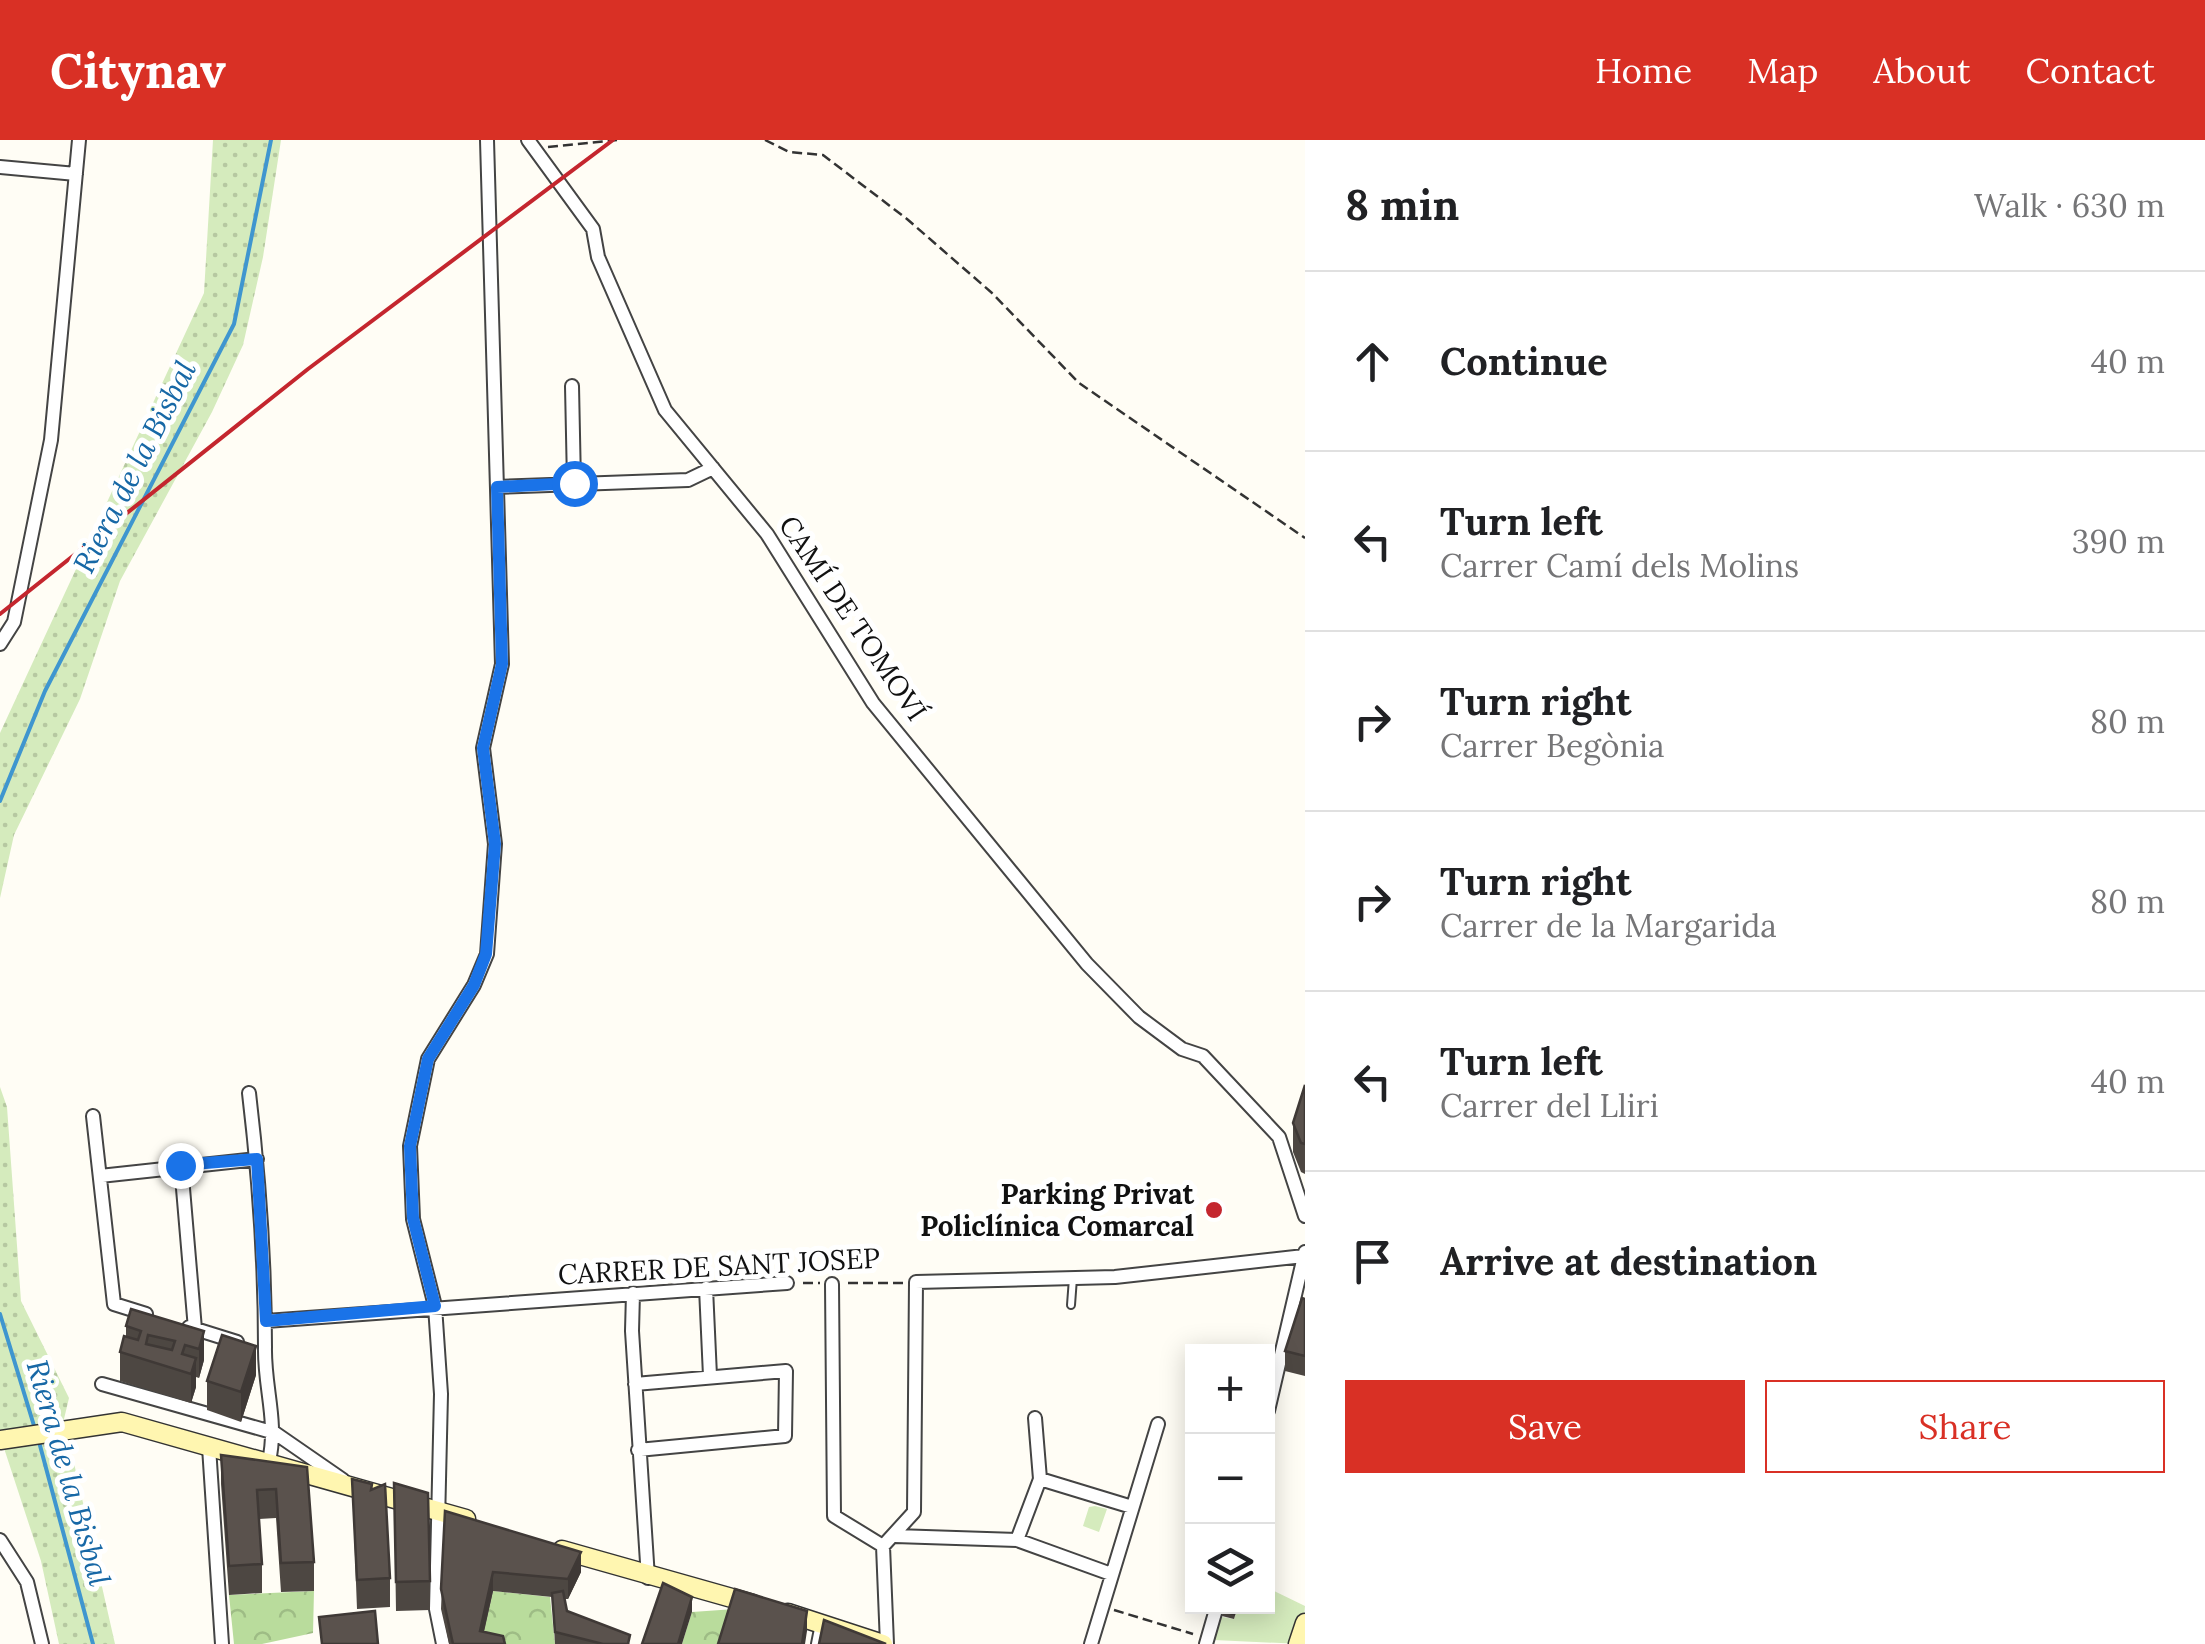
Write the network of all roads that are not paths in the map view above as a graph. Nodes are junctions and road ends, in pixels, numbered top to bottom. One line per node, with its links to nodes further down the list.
1 (79, 140): 5 (street)
2 (487, 140): 9 (street)
3 (532, 144): 7 (street, CAMÍ DE TOMOVÍ)
4 (0, 167): 5 (street)
5 (76, 174): 10 (street)
6 (572, 386): 8 (street)
7 (713, 468): 8 (street); 16 (street, CAMÍ DE TOMOVÍ)
8 (574, 483): 9 (street)
9 (497, 487): 24 (street)
10 (0, 644)
11 (248, 1093): 13 (street)
12 (93, 1116): 15 (street)
13 (257, 1159): 14 (street); 26 (street)
14 (180, 1165): 15 (street); 28 (street)
15 (100, 1176): 25 (street)
16 (1305, 1216)
17 (1304, 1254): 18 (street, CARRER DE SANT JOSEP); 31 (street)
18 (1073, 1277): 23 (lane); 46 (street, CARRER DE SANT JOSEP)
19 (787, 1283): 21 (street, CARRER DE SANT JOSEP)
20 (832, 1284): 50 (street)
21 (706, 1288): 22 (street, CARRER DE SANT JOSEP); 30 (street)
22 (634, 1292): 24 (street, CARRER DE SANT JOSEP); 33 (street)
23 (1070, 1304)
24 (435, 1306): 26 (street, CARRER DE SANT JOSEP); 44 (street)
25 (162, 1318)
26 (266, 1321): 29 (street)
27 (178, 1324): 28 (street)
28 (195, 1328): 29 (street)
29 (264, 1350): 36 (street)
30 (710, 1376): 33 (street); 39 (street)
31 (1275, 1380)
32 (102, 1384): 36 (street)
33 (635, 1384): 39 (street)
34 (1035, 1418): 41 (street)
35 (1158, 1424): 43 (street)
36 (275, 1433): 40 (street); 42 (street)
37 (4, 1439): 38 (street)
38 (209, 1447): 40 (street); 58 (street)
39 (638, 1450): 52 (street)
40 (268, 1461): 42 (street)
41 (1040, 1479): 43 (street); 48 (street)
42 (349, 1484): 44 (street)
43 (1132, 1507): 51 (street)
44 (436, 1510): 45 (street); 59 (street)
45 (489, 1527)
46 (895, 1536): 48 (street); 50 (street)
47 (0, 1540): 57 (street)
48 (1017, 1540): 51 (street)
49 (542, 1544): 52 (street)
50 (883, 1546): 61 (street)
51 (1111, 1574): 62 (street)
52 (648, 1578): 55 (street)
53 (1215, 1614): 56 (street)
54 (1305, 1623): 63 (street)
55 (822, 1624): 60 (street); 61 (street)
56 (1207, 1641)
57 (42, 1644)
58 (222, 1644)
59 (443, 1644)
60 (818, 1644)
61 (885, 1644)
62 (1091, 1644)
63 (1298, 1644)

